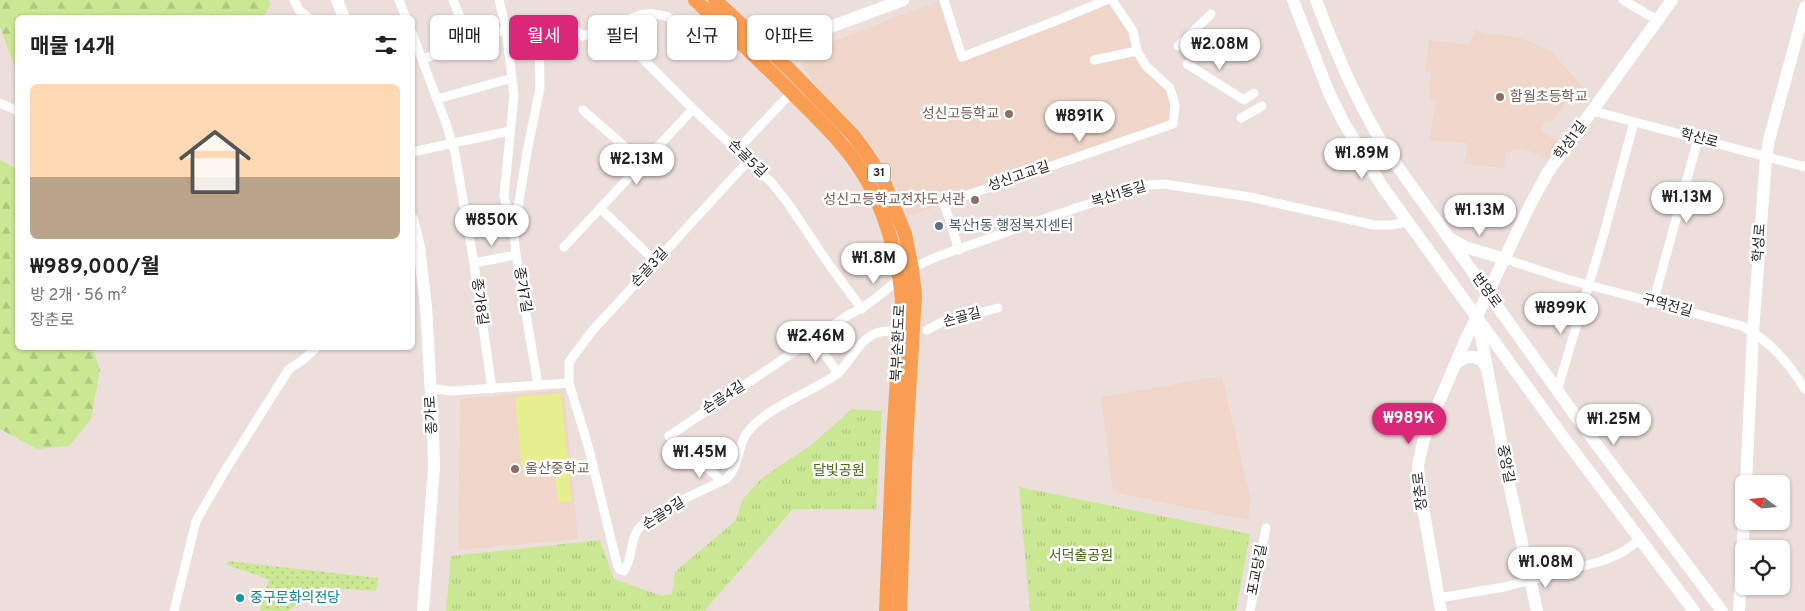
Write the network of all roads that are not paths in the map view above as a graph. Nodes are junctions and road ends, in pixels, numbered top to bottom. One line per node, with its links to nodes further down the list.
1 (294, 0): 18 (street)
2 (337, 0): 19 (main road)
3 (399, 0): 20 (street)
4 (453, 0): 21 (street)
5 (499, 0): 25 (street, 종가7길)
6 (695, 0): 35 (main road, 북부순환도로 / 31)
7 (715, 0): 35 (main road, 북부순환도로 / 31)
8 (903, 0): 35 (main road)
9 (944, 0): 10 (street)
10 (1106, 0)
11 (1112, 0): 30 (street, 성신고교길)
12 (1292, 0): 59 (main road, 번영로)
13 (1623, 0): 24 (street)
14 (1672, 0): 24 (main road, 학성1길)
15 (1318, 4): 61 (main road, 번영로)
16 (1805, 7): 54 (main road, 학성로)
17 (1211, 14): 29 (street)
18 (305, 15)
19 (341, 15)
20 (405, 15)
21 (459, 15)
22 (640, 15): 23 (street)
23 (667, 17)
24 (1657, 20): 46 (main road, 학성1길)
25 (506, 29): 26 (street); 37 (street, 종가7길)
26 (499, 31)
27 (588, 34): 62 (street)
28 (415, 40): 32 (street, 종가8길)
29 (1178, 46)
30 (1137, 51): 34 (street); 65 (street, 성신고교길)
31 (430, 56): 32 (street)
32 (423, 59): 40 (street, 종가8길)
33 (644, 60): 43 (street, 손골5길)
34 (1094, 60)
35 (770, 61): 38 (main road, 북부순환도로 / 31); 71 (main road, 북부순환도로 / 31)
36 (1187, 64): 39 (street)
37 (512, 78): 40 (street); 49 (street, 종가7길)
38 (792, 92): 52 (street); 72 (main road, 북부순환도로 / 31)
39 (1254, 93)
40 (437, 98): 51 (street, 종가8길)
41 (0, 103): 44 (street)
42 (1262, 106): 47 (street)
43 (692, 109): 52 (street, 손골5길); 56 (street)
44 (15, 110)
45 (583, 110): 56 (street)
46 (1593, 111): 48 (street, 학산로); 67 (main road, 학성1길)
47 (1241, 118)
48 (1634, 122): 50 (street, 학산로); 73 (street)
49 (510, 132): 51 (street); 62 (street, 종가7길)
50 (1698, 139): 54 (street, 학산로); 75 (street)
51 (452, 142): 53 (street); 70 (street, 종가8길)
52 (738, 150): 55 (street, 손골5길)
53 (415, 151)
54 (1766, 158): 57 (street, 학산로); 82 (main road, 학성로)
55 (749, 160): 69 (street, 손골3길); 77 (street, 손골5길)
56 (642, 162): 58 (street)
57 (1805, 167)
58 (600, 208): 64 (street); 69 (street)
59 (1408, 222): 65 (street, 복산1동길); 68 (main road, 번영로)
60 (415, 231): 91 (main road, 종가로)
61 (1445, 234): 63 (main road, 번영로); 67 (main road)
62 (514, 235): 66 (street, 종가7길)
63 (1454, 246): 68 (main road); 74 (main road, 번영로)
64 (564, 247)
65 (959, 250): 71 (street, 복산1동길)
66 (516, 255): 70 (street); 90 (street, 종가7길)
67 (1505, 259): 73 (street, 구역전길); 74 (main road, 학성1길)
68 (1436, 260): 78 (main road, 번영로)
69 (656, 262): 89 (street, 손골3길)
70 (474, 263): 92 (street, 종가8길)
71 (912, 269): 72 (street, 복산1동길); 79 (main road, 북부순환도로 / 31)
72 (900, 277): 77 (street, 손골4길); 79 (main road, 북부순환도로 / 31)
73 (1588, 285): 75 (street, 구역전길); 94 (street)
74 (1488, 294): 78 (main road, 장춘로); 94 (main road, 번영로)
75 (1654, 303): 82 (street, 구역전길)
76 (998, 308): 80 (street, 손골길)
77 (862, 309): 83 (street, 손골4길)
78 (1477, 316): 86 (main road, 장춘로); 87 (main road, 중앙길); 99 (main road, 번영로)
79 (907, 322): 84 (main road, 북부순환도로)
80 (927, 330)
81 (889, 331): 88 (street, 손골9길)
82 (1753, 332): 93 (street, 구역전길); 95 (main road, 학성로)
83 (813, 338): 88 (street); 96 (street, 손골4길)
84 (906, 343): 104 (main road, 북부순환도로); 105 (main road, 북부순환도로)
85 (314, 350): 102 (street)
86 (1454, 366): 87 (main road); 101 (main road, 장춘로)
87 (1486, 367): 100 (main road, 중앙길)
88 (838, 374): 96 (street, 손골9길)
89 (569, 383): 90 (street); 96 (street, 손골9길)
90 (538, 385): 92 (street)
91 (430, 388): 92 (street); 103 (main road, 종가로)
92 (492, 389)
93 (1805, 389)
94 (1557, 391): 110 (main road, 번영로)
95 (1746, 475)
96 (721, 481)
97 (1266, 528): 106 (street, 포교당길)
98 (1744, 530): 111 (main road)
99 (1640, 540): 100 (street); 109 (main road, 번영로)
100 (1530, 581): 101 (street); 108 (main road, 중앙길)
101 (1439, 598): 107 (main road, 장춘로)
102 (174, 611)
103 (423, 611)
104 (886, 611)
105 (900, 611)
106 (1250, 611)
107 (1441, 611)
108 (1537, 611)
109 (1694, 611)
110 (1722, 611)
111 (1739, 611)

